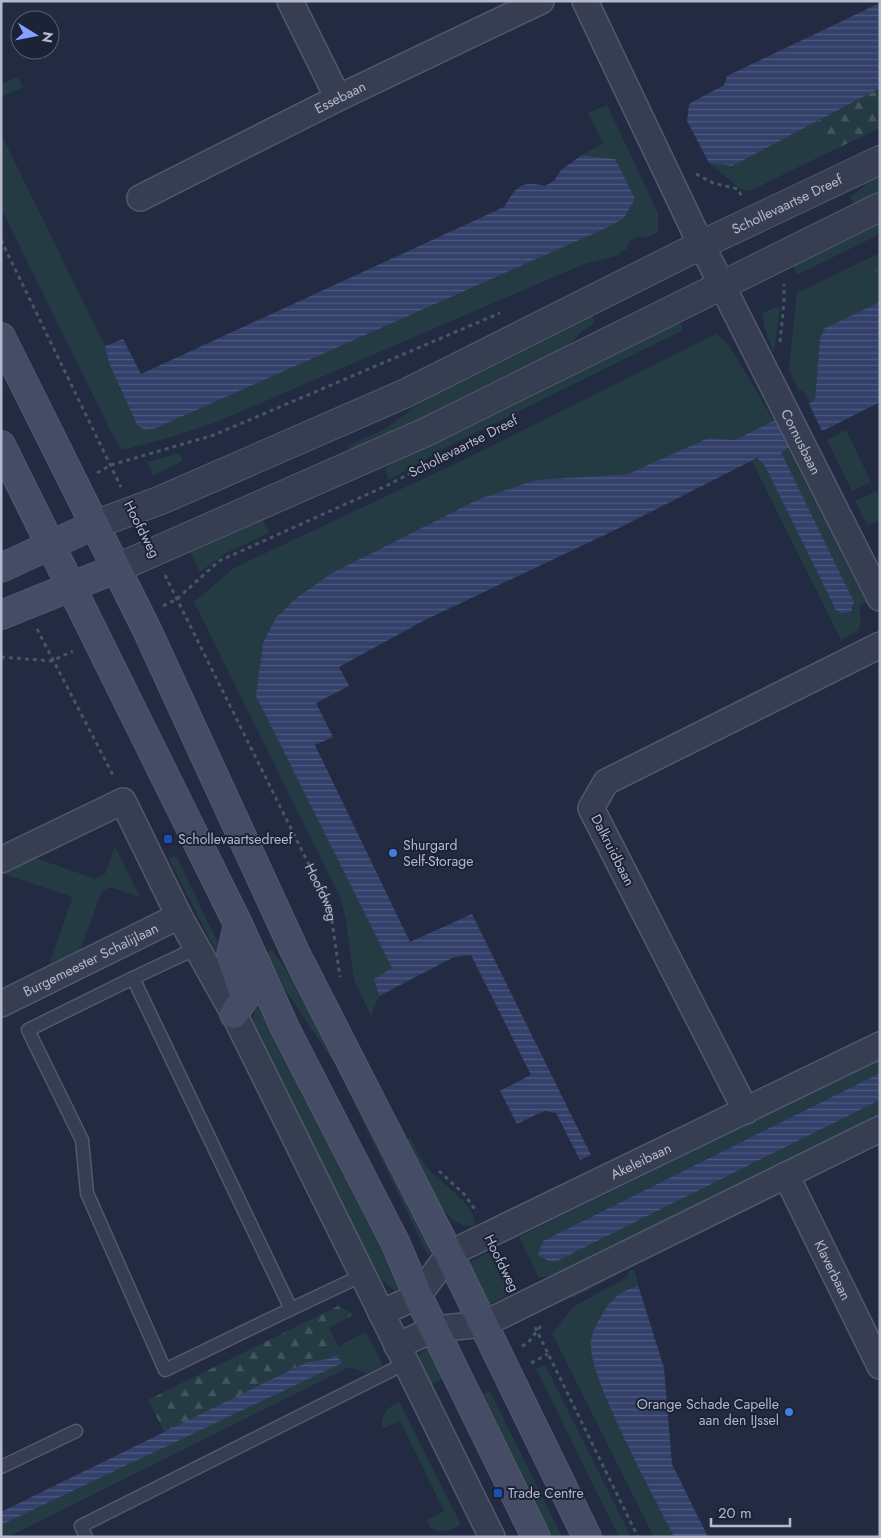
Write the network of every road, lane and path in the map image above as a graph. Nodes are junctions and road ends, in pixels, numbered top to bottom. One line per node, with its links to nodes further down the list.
1 (290, 1): 4 (street)
2 (541, 1): 4 (street, Essebaan)
3 (585, 1): 9 (street)
4 (338, 98): 6 (street, Essebaan)
5 (880, 160): 9 (street, Schollevaartse Dreef)
6 (140, 198)
7 (880, 207): 11 (street, Schollevaartse Dreef)
8 (1, 240): 17 (path, Hoofdweg)
9 (703, 244): 11 (street, Cornusbaan); 18 (street, Schollevaartse Dreef)
10 (794, 282): 12 (path)
11 (724, 285): 21 (street, Schollevaartse Dreef); 25 (street, Cornusbaan)
12 (777, 290)
13 (502, 312): 17 (path)
14 (1, 337): 19 (main road)
15 (1, 445): 20 (main road)
16 (439, 457): 26 (path, Schollevaartse Dreef)
17 (112, 466): 18 (path, Hoofdweg)
18 (132, 510): 19 (street, Schollevaartse Dreef)
19 (94, 525): 20 (main road); 23 (main road)
20 (50, 545): 22 (main road); 24 (main road)
21 (154, 553): 23 (street, Schollevaartse Dreef); 26 (path, Hoofdweg)
22 (1, 568)
23 (115, 568): 24 (main road); 28 (main road)
24 (71, 588): 27 (main road); 29 (main road)
25 (880, 598)
26 (177, 599): 28 (path, Schollevaartse Dreef); 39 (path, Hoofdweg)
27 (14, 611): 32 (path)
28 (140, 618): 48 (main road)
29 (98, 639): 32 (path); 36 (main road)
30 (880, 646): 43 (street, Dalkruidbaan)
31 (1, 657): 32 (path)
32 (52, 661): 33 (path)
33 (123, 801): 34 (street); 35 (street)
34 (1, 860)
35 (179, 916): 37 (street); 40 (street, Burgemeester Schalijlaan)
36 (238, 924): 41 (main road); 50 (main road)
37 (198, 947): 38 (lane); 41 (street)
38 (133, 978): 52 (lane); 52 (lane)
39 (341, 984)
40 (1, 1004)
41 (234, 1014): 49 (street)
42 (880, 1046): 43 (street, Akeleibaan)
43 (746, 1112): 47 (street, Akeleibaan)
44 (880, 1129): 46 (street)
45 (437, 1169): 47 (path, Hoofdweg)
46 (786, 1175): 51 (street); 57 (street, Klaverbaan)
47 (489, 1237): 48 (street, Akeleibaan); 51 (path, Hoofdweg)
48 (449, 1254): 50 (street); 54 (main road)
49 (363, 1275): 52 (lane); 53 (street)
50 (418, 1296): 53 (street); 55 (main road)
51 (523, 1305): 54 (street); 64 (path, Hoofdweg)
52 (291, 1308)
53 (381, 1313): 56 (street)
54 (484, 1324): 55 (street); 63 (main road)
55 (434, 1328): 56 (street); 62 (main road)
56 (402, 1354): 60 (lane); 61 (street)
57 (880, 1366)
58 (76, 1432): 59 (lane)
59 (1, 1467)
60 (86, 1537)
61 (492, 1537)
62 (536, 1537)
63 (587, 1537)
64 (638, 1537)

